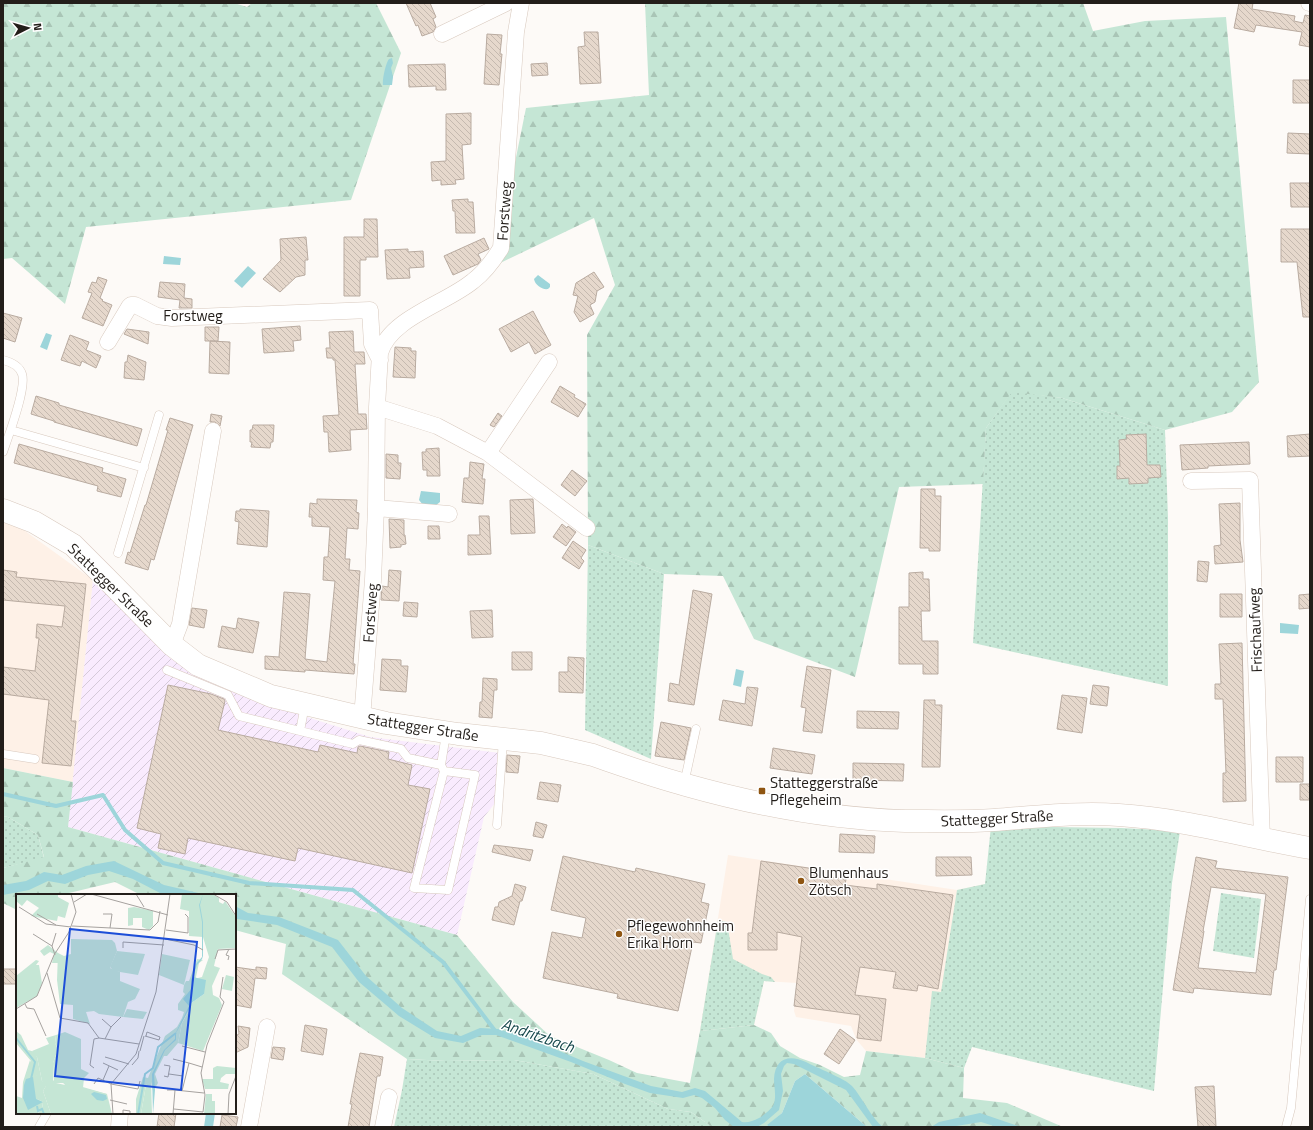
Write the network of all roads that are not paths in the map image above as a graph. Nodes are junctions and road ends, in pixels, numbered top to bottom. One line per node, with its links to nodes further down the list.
1 (506, 3): 3 (street)
2 (521, 3): 6 (street, Forstweg)
3 (442, 34)
4 (108, 342): 6 (street, Forstweg)
5 (3, 360): 10 (lane)
6 (380, 360): 8 (street, Forstweg)
7 (549, 362): 13 (street)
8 (377, 407): 13 (street); 16 (street, Forstweg)
9 (159, 415): 14 (lane, Stattegger Straße)
10 (11, 430): 12 (lane); 14 (lane)
11 (214, 431): 21 (street)
12 (3, 452)
13 (488, 453): 19 (street)
14 (144, 468): 20 (lane, Stattegger Straße)
15 (1192, 482): 34 (street, Frischaufweg)
16 (376, 508): 18 (street); 24 (street, Forstweg)
17 (3, 510): 21 (main road, Stattegger Straße)
18 (449, 514)
19 (587, 528)
20 (118, 553)
21 (172, 645): 23 (main road, Stattegger Straße)
22 (167, 670): 26 (lane)
23 (306, 704): 24 (main road, Stattegger Straße); 26 (lane)
24 (362, 718): 27 (main road, Stattegger Straße)
25 (696, 729): 32 (lane)
26 (300, 731): 31 (lane)
27 (446, 732): 28 (main road, Stattegger Straße); 31 (lane)
28 (503, 739): 32 (main road, Stattegger Straße); 33 (lane)
29 (3, 754): 30 (lane)
30 (35, 759)
31 (443, 768): 31 (lane)
32 (684, 785): 34 (main road, Stattegger Straße)
33 (497, 825)
34 (1262, 840): 35 (main road, Stattegger Straße)
35 (1310, 848)
36 (1310, 899): 45 (lane)
37 (267, 1027): 43 (street)
38 (389, 1097): 44 (street)
39 (46, 1114): 41 (lane)
40 (120, 1114): 42 (street)
41 (39, 1127)
42 (119, 1127)
43 (249, 1127)
44 (383, 1127)
45 (1286, 1127)

